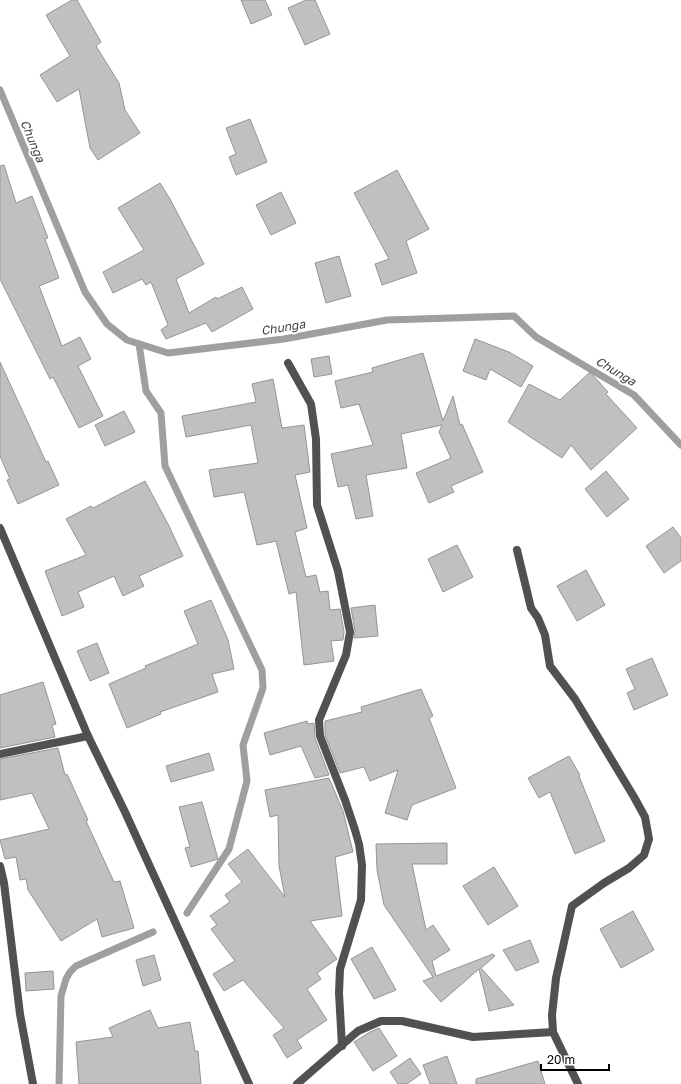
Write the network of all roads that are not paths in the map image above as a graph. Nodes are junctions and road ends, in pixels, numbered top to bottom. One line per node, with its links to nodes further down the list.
1 (288, 363): 9 (street)
2 (0, 528): 3 (street)
3 (2, 538): 5 (street)
4 (517, 550): 8 (street)
5 (88, 736): 6 (street); 11 (street)
6 (0, 754)
7 (0, 866): 10 (street)
8 (553, 1032): 9 (street); 13 (street)
9 (342, 1046): 12 (street)
10 (33, 1084)
11 (249, 1084)
12 (297, 1084)
13 (578, 1084)

